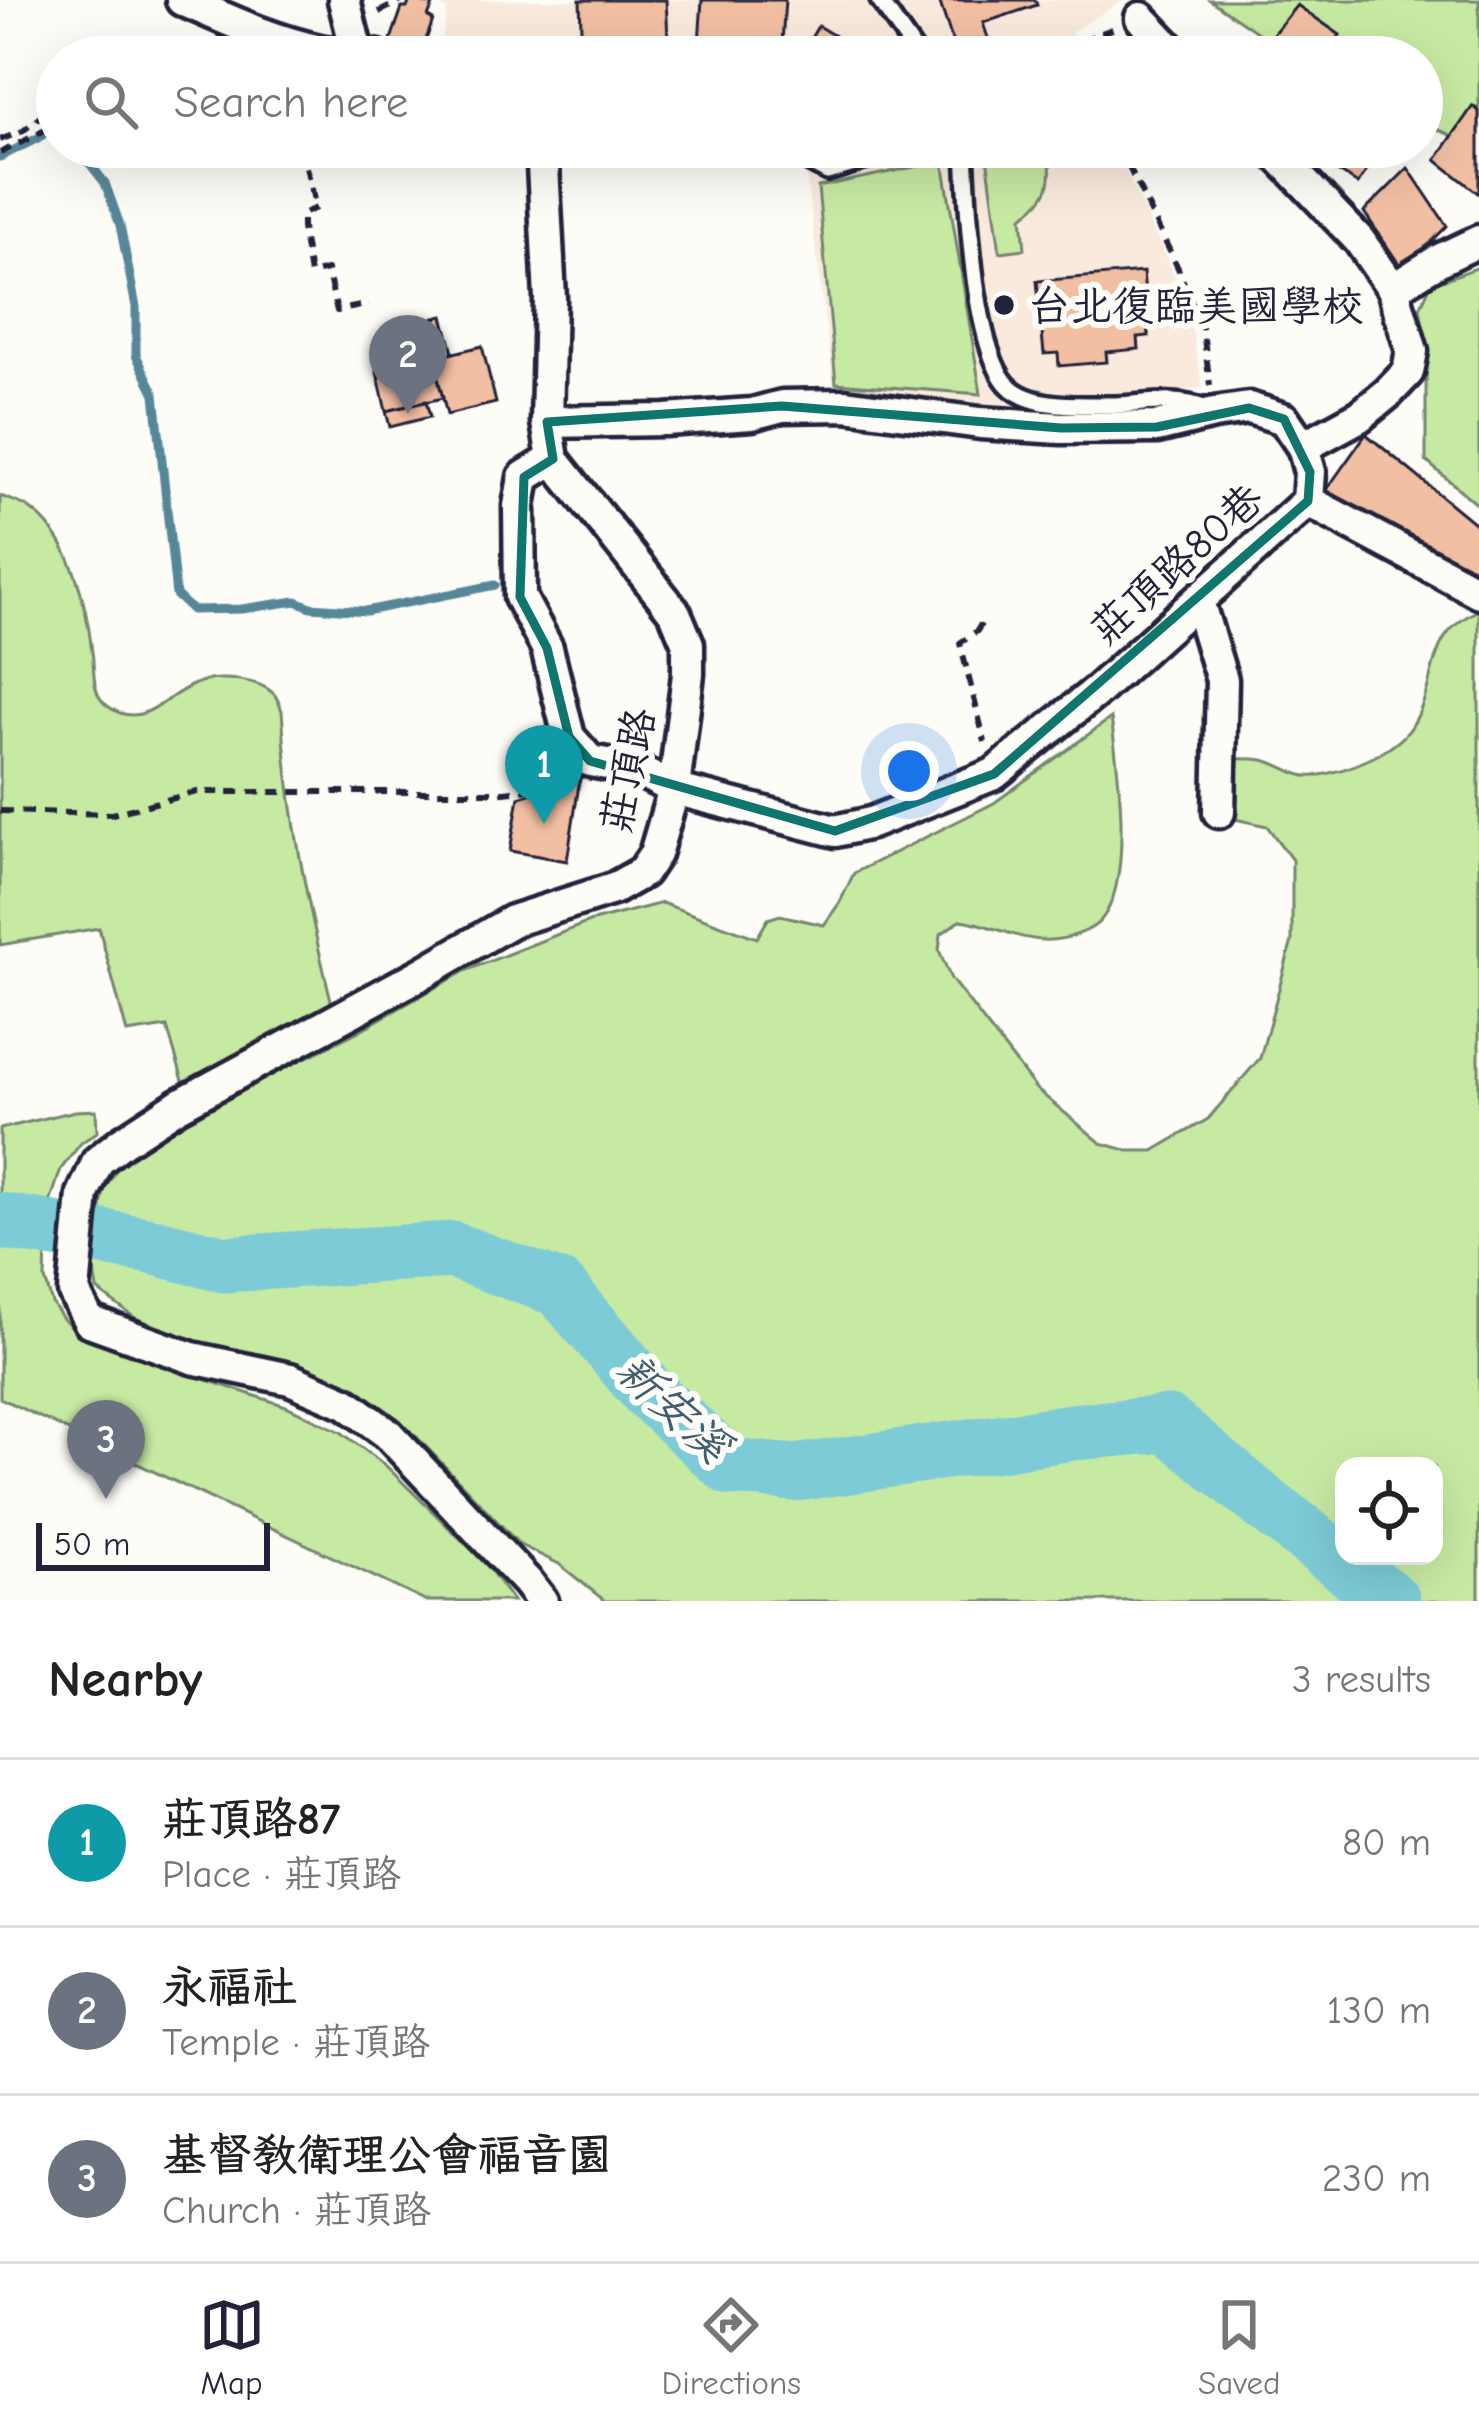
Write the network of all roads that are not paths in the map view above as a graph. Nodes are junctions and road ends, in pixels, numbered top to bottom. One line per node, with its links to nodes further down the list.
1 (182, 0): 5 (street)
2 (344, 0): 6 (street)
3 (879, 0): 7 (lane)
4 (1141, 18): 8 (street)
5 (265, 36)
6 (359, 36)
7 (904, 36)
8 (1158, 36)
9 (543, 168): 15 (street, 莊頂路)
10 (966, 168): 14 (lane)
11 (1290, 168): 13 (street)
12 (1475, 249): 13 (street)
13 (1393, 290): 16 (street)
14 (1214, 413): 15 (street, 莊頂路80巷); 16 (street, 莊頂路80巷)
15 (547, 422): 17 (street, 莊頂路)
16 (1303, 447): 18 (street, 莊頂路80巷)
17 (553, 459): 21 (street, 莊頂路); 21 (street, 莊頂路80巷)
18 (1308, 501): 19 (street); 20 (street, 莊頂路80巷)
19 (1479, 592)
20 (1198, 601): 21 (street, 莊頂路80巷); 22 (street)
21 (674, 789): 23 (street, 莊頂路)
22 (1220, 812)
23 (542, 1601)

